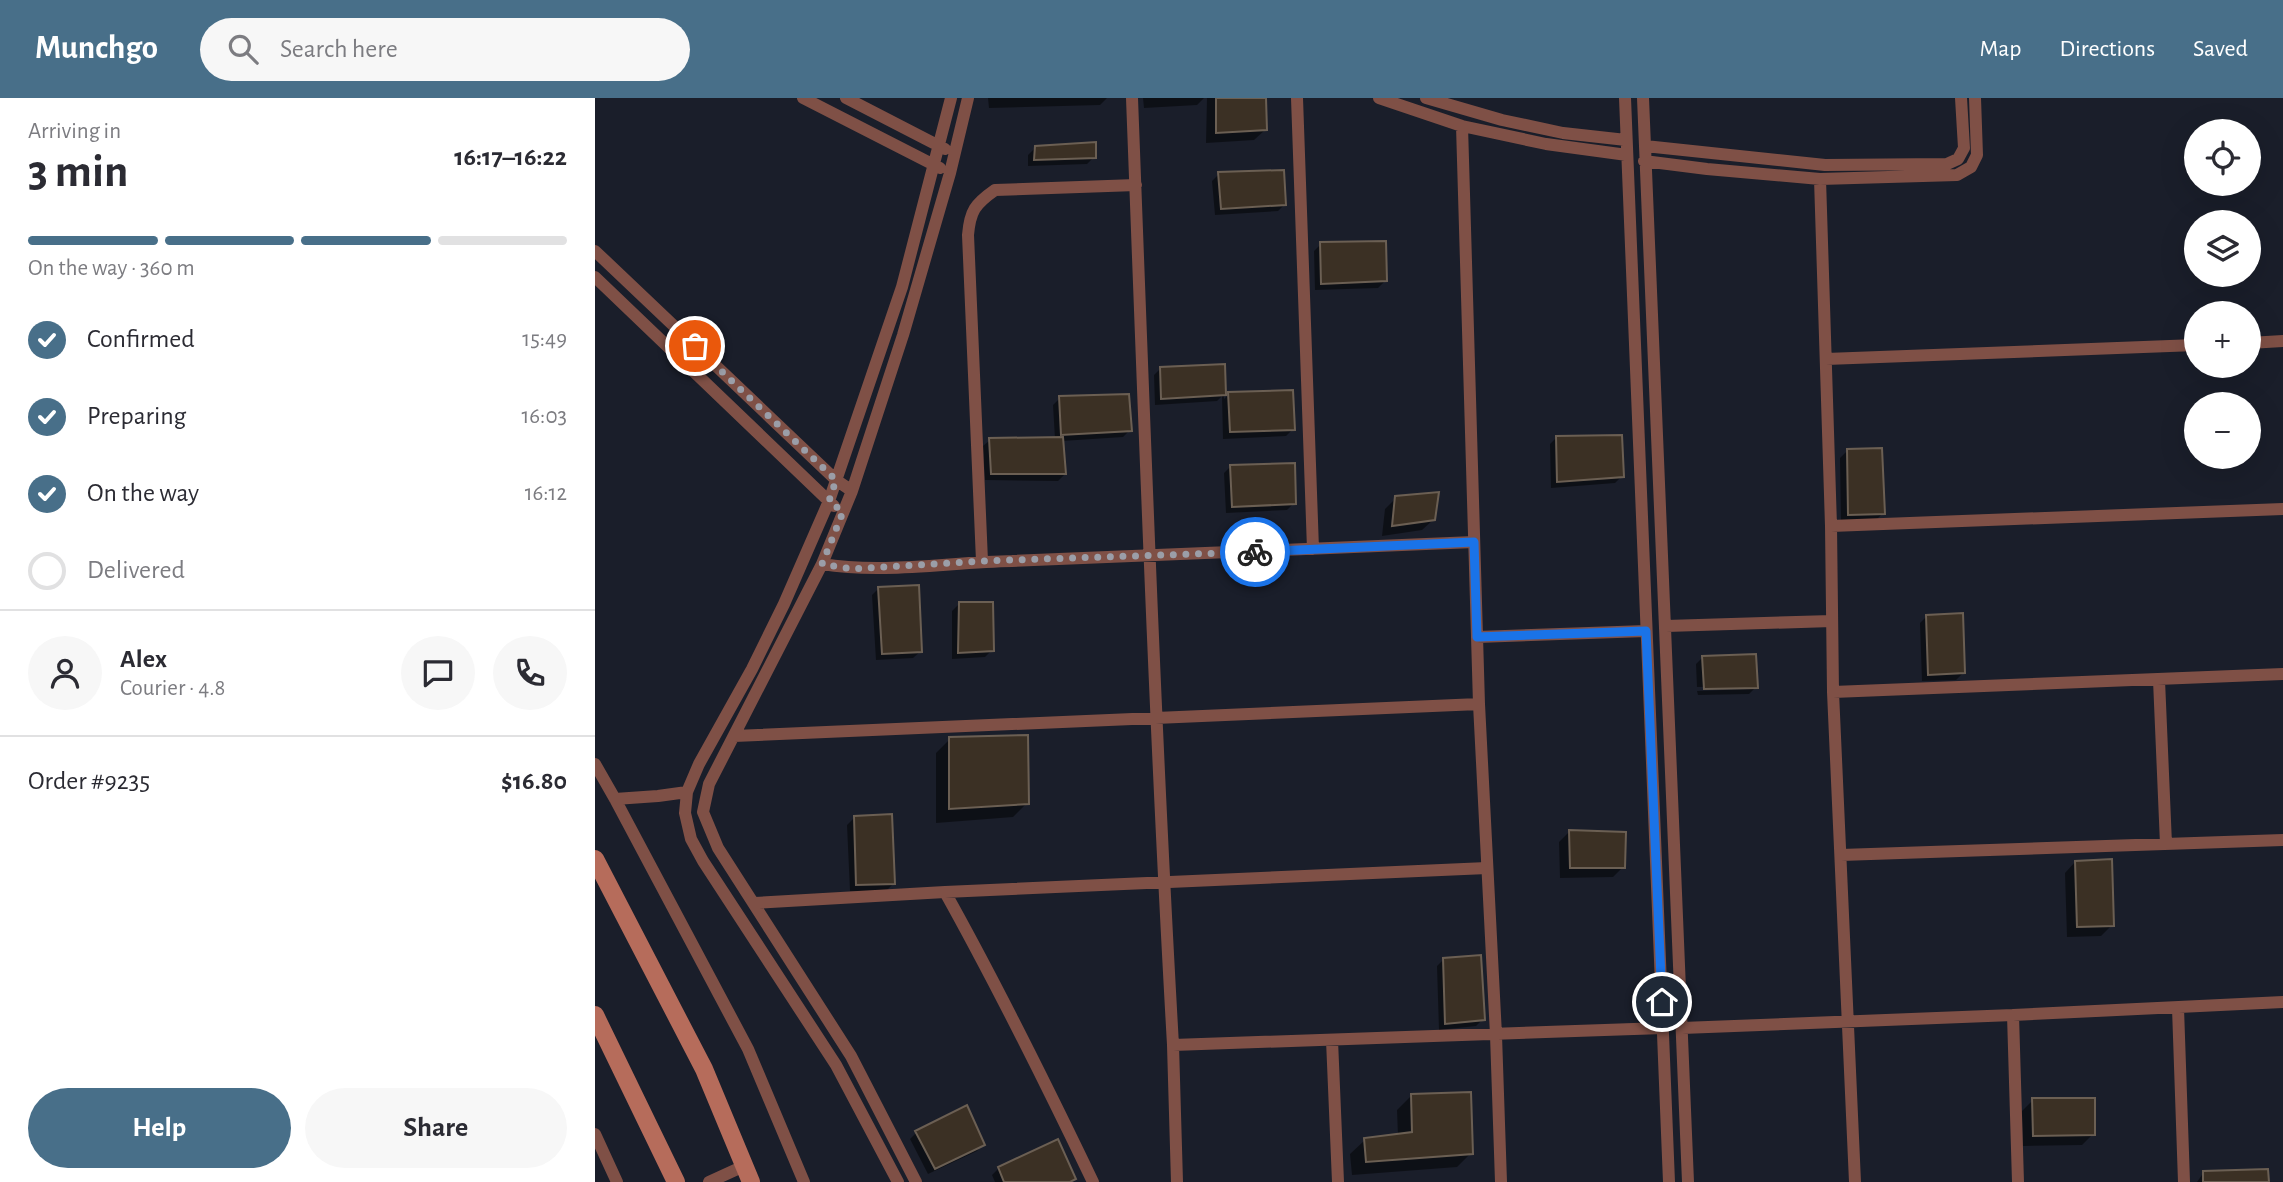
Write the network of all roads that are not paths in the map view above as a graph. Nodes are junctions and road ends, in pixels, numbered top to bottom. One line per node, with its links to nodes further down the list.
1 (803, 98): 20 (street)
2 (846, 98): 15 (street)
3 (951, 98): 15 (street)
4 (968, 98): 17 (street)
5 (1132, 98): 23 (street)
6 (1297, 98): 37 (street)
7 (1426, 98): 14 (street)
8 (1625, 98): 14 (street)
9 (1643, 98): 16 (street)
10 (1961, 98): 16 (street)
11 (1975, 98): 22 (street)
12 (1383, 99): 13 (street)
13 (1462, 126): 18 (street); 36 (street)
14 (1626, 141): 18 (street)
15 (939, 146): 17 (street); 20 (street)
16 (1645, 146): 19 (street)
17 (954, 153): 21 (street)
18 (1627, 155): 43 (street)
19 (1644, 160): 22 (street); 42 (street)
20 (934, 165): 21 (street); 30 (street)
21 (950, 173): 31 (street)
22 (1820, 179): 29 (street)
23 (1136, 185): 38 (street); 39 (street)
24 (595, 251): 30 (street)
25 (595, 277): 32 (street)
26 (2283, 341): 27 (street)
27 (2261, 342)
28 (2184, 345): 29 (street)
29 (1826, 359): 35 (street)
30 (836, 480): 31 (street); 32 (street)
31 (852, 491): 34 (street)
32 (829, 501): 34 (street); 52 (street)
33 (2283, 509): 35 (street)
34 (843, 512): 40 (street)
35 (1831, 526): 41 (street)
36 (1474, 542): 37 (street); 44 (street)
37 (1313, 549): 38 (street)
38 (1150, 557): 39 (street); 49 (street)
39 (982, 561): 40 (street)
40 (822, 564): 50 (street)
41 (1832, 621): 42 (street); 47 (street)
42 (1666, 626): 68 (street)
43 (1646, 631): 44 (street); 67 (street)
44 (1477, 637): 48 (street)
45 (2283, 674): 46 (street)
46 (2159, 680): 47 (street); 55 (street)
47 (1833, 692): 56 (street)
48 (1479, 704): 49 (street); 58 (street)
49 (1157, 718): 50 (street); 59 (street)
50 (734, 736): 61 (street)
51 (595, 764): 53 (street)
52 (687, 792): 53 (street); 78 (street)
53 (615, 799): 77 (street)
54 (2283, 840): 55 (street)
55 (2166, 844): 56 (street)
56 (1841, 855): 66 (street)
57 (595, 859): 73 (main road)
58 (1487, 868): 59 (street); 69 (street)
59 (1164, 882): 60 (street); 71 (street)
60 (945, 892): 61 (street); 80 (street)
61 (755, 903): 79 (street)
62 (2283, 1002): 63 (street)
63 (2178, 1008): 65 (street); 88 (street)
64 (595, 1015): 75 (main road)
65 (2013, 1015): 66 (street); 87 (street)
66 (1849, 1021): 68 (street); 86 (street)
67 (1663, 1028): 69 (street); 84 (street)
68 (1682, 1028): 85 (street)
69 (1496, 1035): 70 (street); 83 (street)
70 (1332, 1040): 71 (street); 82 (street)
71 (1173, 1045): 81 (street)
72 (595, 1134): 74 (street)
73 (747, 1174): 76 (street)
74 (617, 1182)
75 (676, 1182)
76 (709, 1182)
77 (804, 1182)
78 (898, 1182)
79 (916, 1182)
80 (1093, 1182)
81 (1177, 1182)
82 (1338, 1182)
83 (1501, 1182)
84 (1669, 1182)
85 (1688, 1182)
86 (1855, 1182)
87 (2018, 1182)
88 (2184, 1182)

